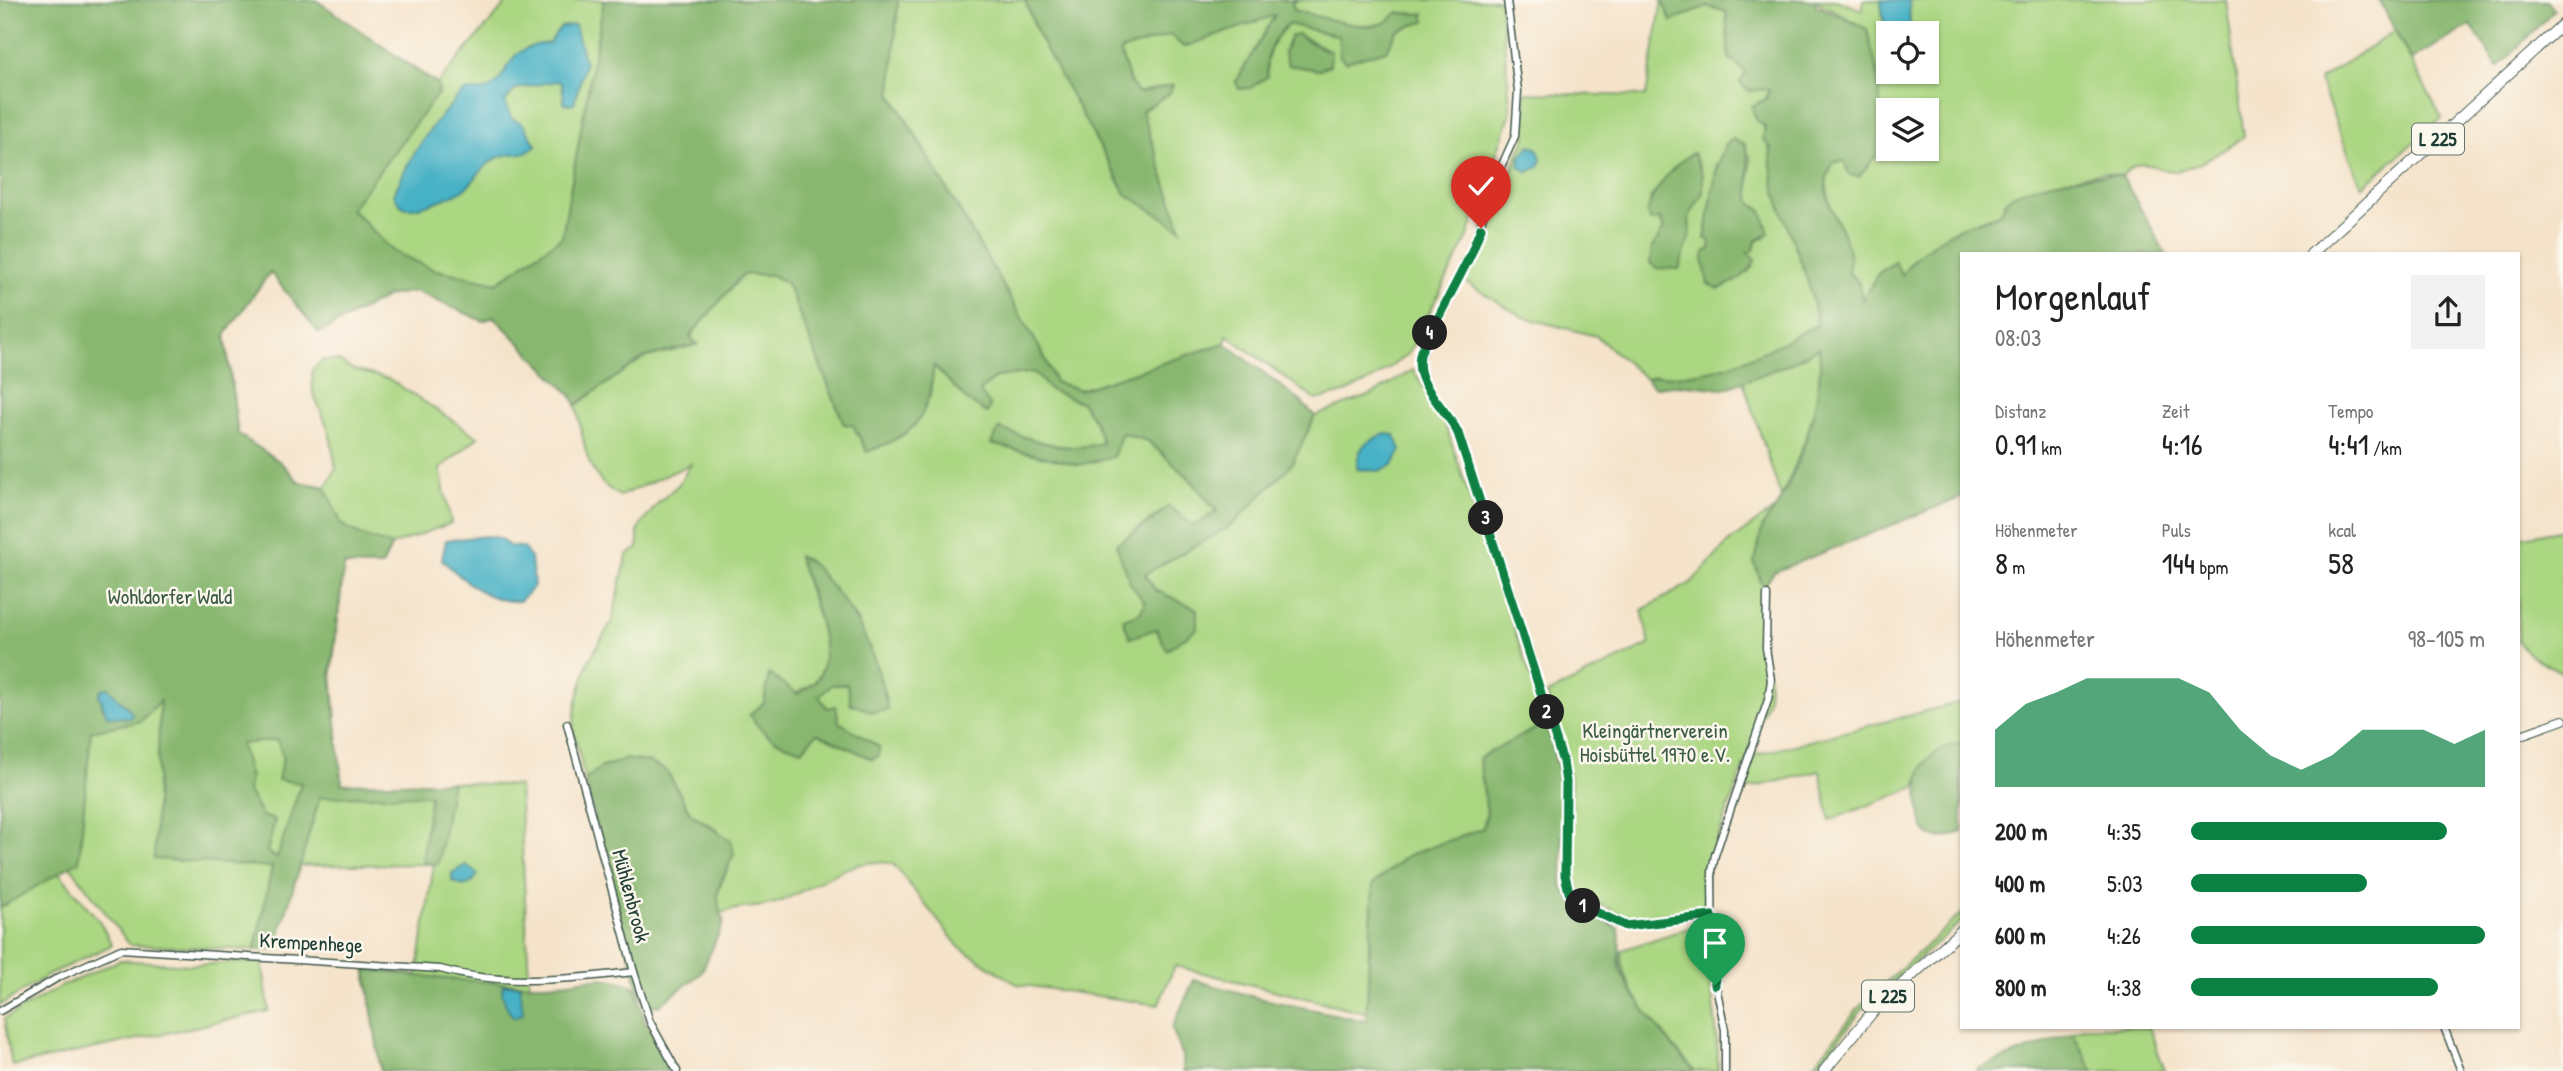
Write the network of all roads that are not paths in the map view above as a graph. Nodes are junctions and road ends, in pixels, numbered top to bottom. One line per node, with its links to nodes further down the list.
1 (1507, 0): 8 (street)
2 (2563, 24): 3 (main road, L 225)
3 (2313, 252)
4 (1766, 595): 8 (street)
5 (2563, 720): 7 (street)
6 (567, 724): 10 (street, Mühlenbrook)
7 (2520, 736)
8 (1712, 916): 14 (street)
9 (1960, 932): 15 (main road, L 225)
10 (634, 972): 11 (street, Krempenhege); 13 (street, Mühlenbrook)
11 (0, 1011)
12 (2445, 1029): 16 (street)
13 (677, 1071)
14 (1725, 1071)
15 (1824, 1071)
16 (2462, 1071)

